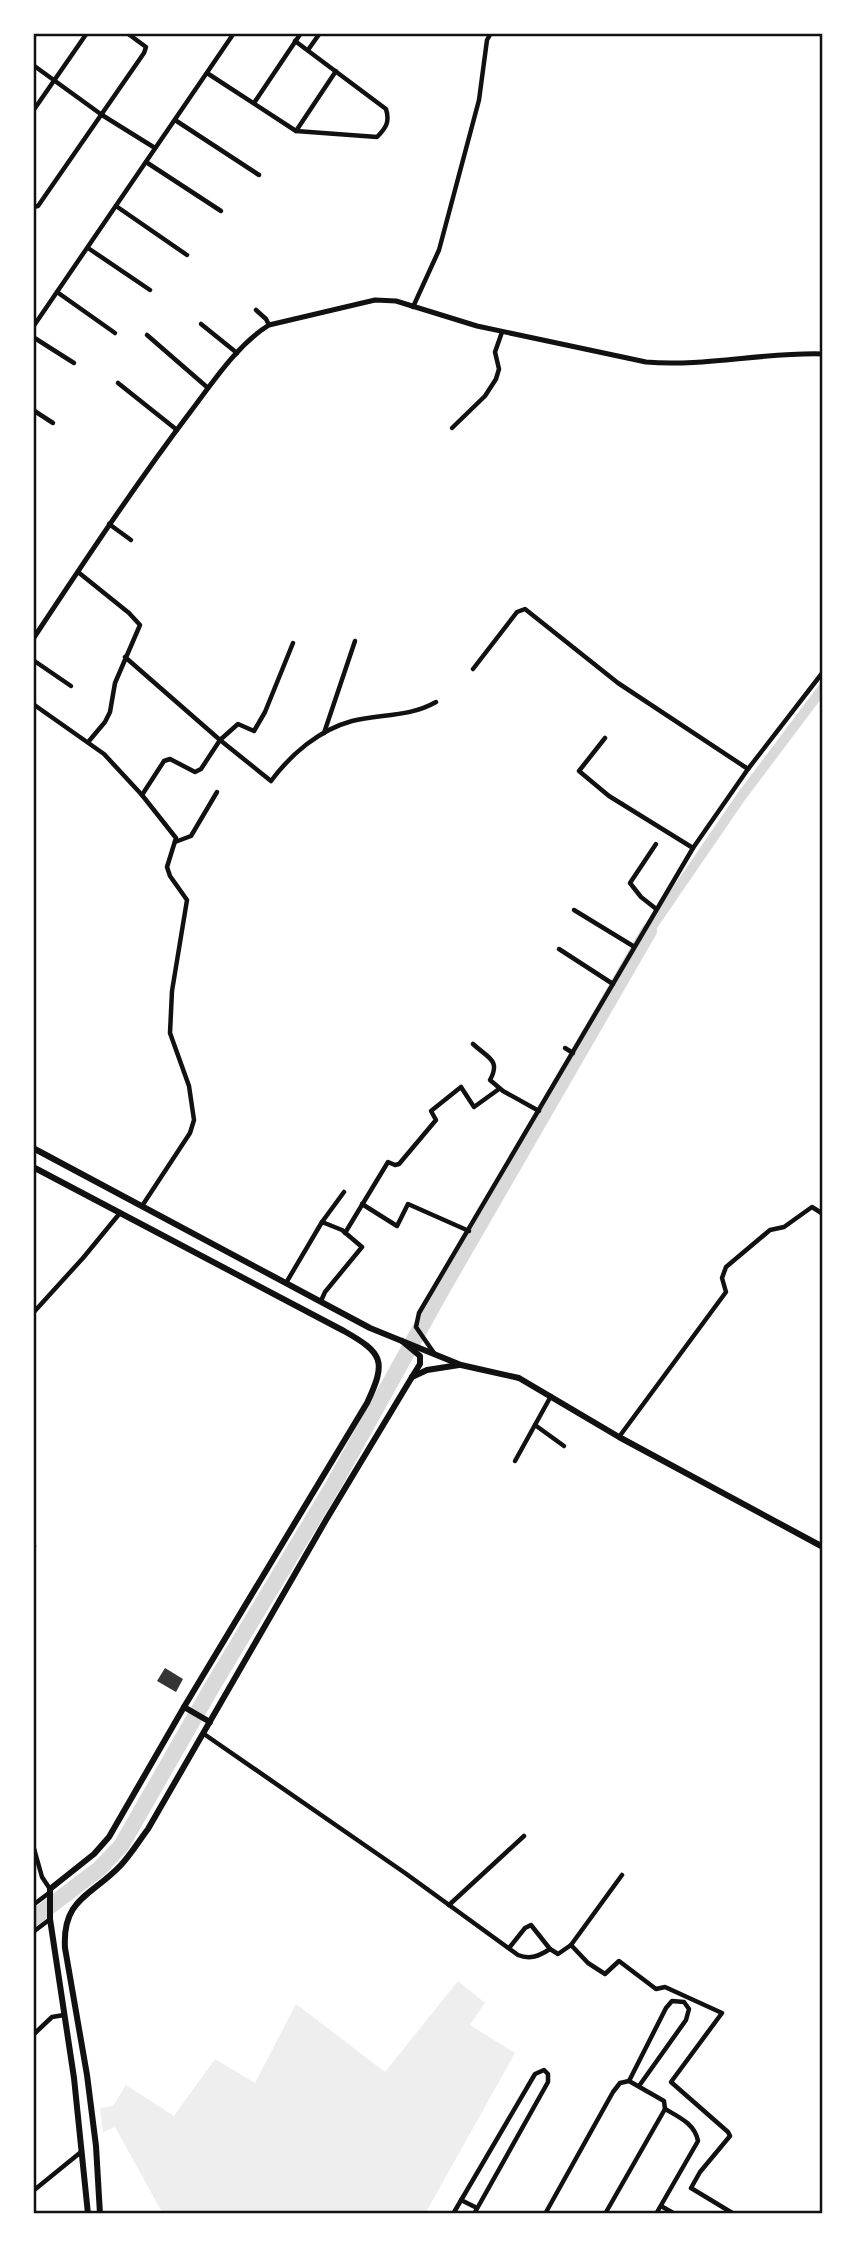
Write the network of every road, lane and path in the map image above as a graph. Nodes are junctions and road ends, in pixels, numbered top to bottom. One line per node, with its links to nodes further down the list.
1 (87, 33): 12 (street)
2 (127, 33): 15 (street)
3 (234, 33): 11 (street)
4 (300, 33): 7 (street)
5 (320, 33): 8 (street)
6 (491, 33): 28 (street)
7 (295, 41): 8 (street); 13 (street)
8 (308, 50): 10 (street)
9 (33, 65): 12 (street)
10 (337, 71): 17 (street); 17 (street)
11 (207, 73): 13 (street); 16 (street)
12 (54, 80): 14 (street); 15 (street)
13 (254, 103): 17 (street)
14 (33, 111)
15 (102, 115): 18 (street); 22 (street)
16 (175, 120): 18 (street); 20 (street)
17 (296, 131)
18 (155, 148): 19 (street)
19 (146, 162): 21 (street); 23 (street)
20 (259, 175)
21 (116, 206): 24 (street); 25 (street)
22 (33, 207)
23 (221, 211)
24 (88, 248): 26 (street); 27 (street)
25 (187, 255)
26 (150, 290)
27 (57, 292): 32 (street); 34 (street)
28 (413, 307): 31 (street); 33 (street)
29 (256, 310): 31 (street)
30 (201, 324): 37 (street)
31 (269, 325): 37 (street)
32 (33, 327)
33 (502, 332): 38 (street); 44 (street)
34 (115, 333)
35 (147, 335): 41 (street)
36 (33, 337): 39 (street)
37 (237, 353): 41 (street)
38 (823, 354)
39 (74, 363)
40 (117, 383): 45 (street)
41 (208, 388): 45 (street)
42 (33, 410): 43 (street)
43 (52, 423)
44 (452, 428)
45 (177, 430): 46 (street)
46 (109, 524): 47 (street); 48 (street)
47 (131, 540)
48 (78, 572): 49 (street); 52 (street)
49 (33, 639)
50 (355, 641): 59 (street)
51 (293, 643): 61 (street)
52 (125, 657): 61 (street); 62 (street)
53 (33, 660): 56 (street)
54 (473, 669): 63 (street)
55 (823, 672): 63 (street)
56 (71, 686)
57 (436, 702): 59 (street)
58 (33, 704): 62 (street)
59 (324, 733): 61 (street)
60 (605, 738): 68 (street)
61 (220, 740): 65 (street)
62 (89, 741): 65 (street)
63 (748, 769): 68 (street)
64 (217, 792): 66 (street)
65 (142, 795): 66 (street)
66 (175, 842): 83 (street)
67 (656, 844): 69 (street)
68 (693, 848): 69 (street)
69 (655, 908): 71 (street)
70 (574, 910): 71 (street)
71 (634, 946): 73 (street)
72 (559, 950): 73 (street)
73 (613, 984): 76 (street)
74 (473, 1044): 77 (street)
75 (565, 1048): 76 (street)
76 (573, 1053): 78 (street)
77 (499, 1089): 78 (street); 82 (street)
78 (539, 1111): 87 (street)
79 (33, 1148): 83 (main road)
80 (33, 1167): 84 (main road)
81 (344, 1192): 86 (street)
82 (362, 1204): 87 (street); 88 (street)
83 (141, 1207): 89 (main road)
84 (120, 1213): 91 (street); 102 (main road)
85 (823, 1214): 98 (street)
86 (322, 1222): 88 (street); 89 (street)
87 (469, 1231): 93 (street)
88 (345, 1233): 90 (street)
89 (285, 1284): 90 (main road)
90 (320, 1302): 92 (main road)
91 (33, 1313)
92 (415, 1347): 93 (main road); 95 (main road)
93 (435, 1354): 94 (main road)
94 (461, 1365): 95 (main road); 96 (main road)
95 (412, 1377): 103 (main road)
96 (551, 1396): 97 (street); 98 (main road)
97 (535, 1426): 99 (street); 100 (street)
98 (619, 1437): 101 (main road)
99 (564, 1446)
100 (515, 1461)
101 (823, 1547)
102 (187, 1708): 103 (main road); 108 (main road)
103 (210, 1722): 104 (main road)
104 (204, 1734): 110 (street); 127 (main road)
105 (524, 1836): 110 (street)
106 (33, 1845): 108 (street)
107 (622, 1875): 113 (street)
108 (49, 1893): 109 (street); 111 (main road)
109 (33, 1905)
110 (449, 1905): 114 (street)
111 (50, 1918): 112 (street); 116 (main road)
112 (33, 1932)
113 (571, 1945): 115 (street); 133 (street)
114 (509, 1948): 115 (street); 115 (street)
115 (550, 1949)
116 (64, 2015): 117 (street); 121 (main road)
117 (33, 2035)
118 (629, 2081): 119 (street); 119 (street); 129 (street)
119 (639, 2086): 120 (street)
120 (664, 2109): 124 (street); 130 (street)
121 (82, 2151): 122 (street); 126 (main road)
122 (33, 2191)
123 (461, 2200): 125 (street); 125 (street); 128 (street)
124 (661, 2206): 131 (street); 132 (street)
125 (475, 2211)
126 (88, 2214)
127 (100, 2214)
128 (453, 2214)
129 (545, 2214)
130 (605, 2214)
131 (656, 2214)
132 (675, 2214)
133 (734, 2214)

